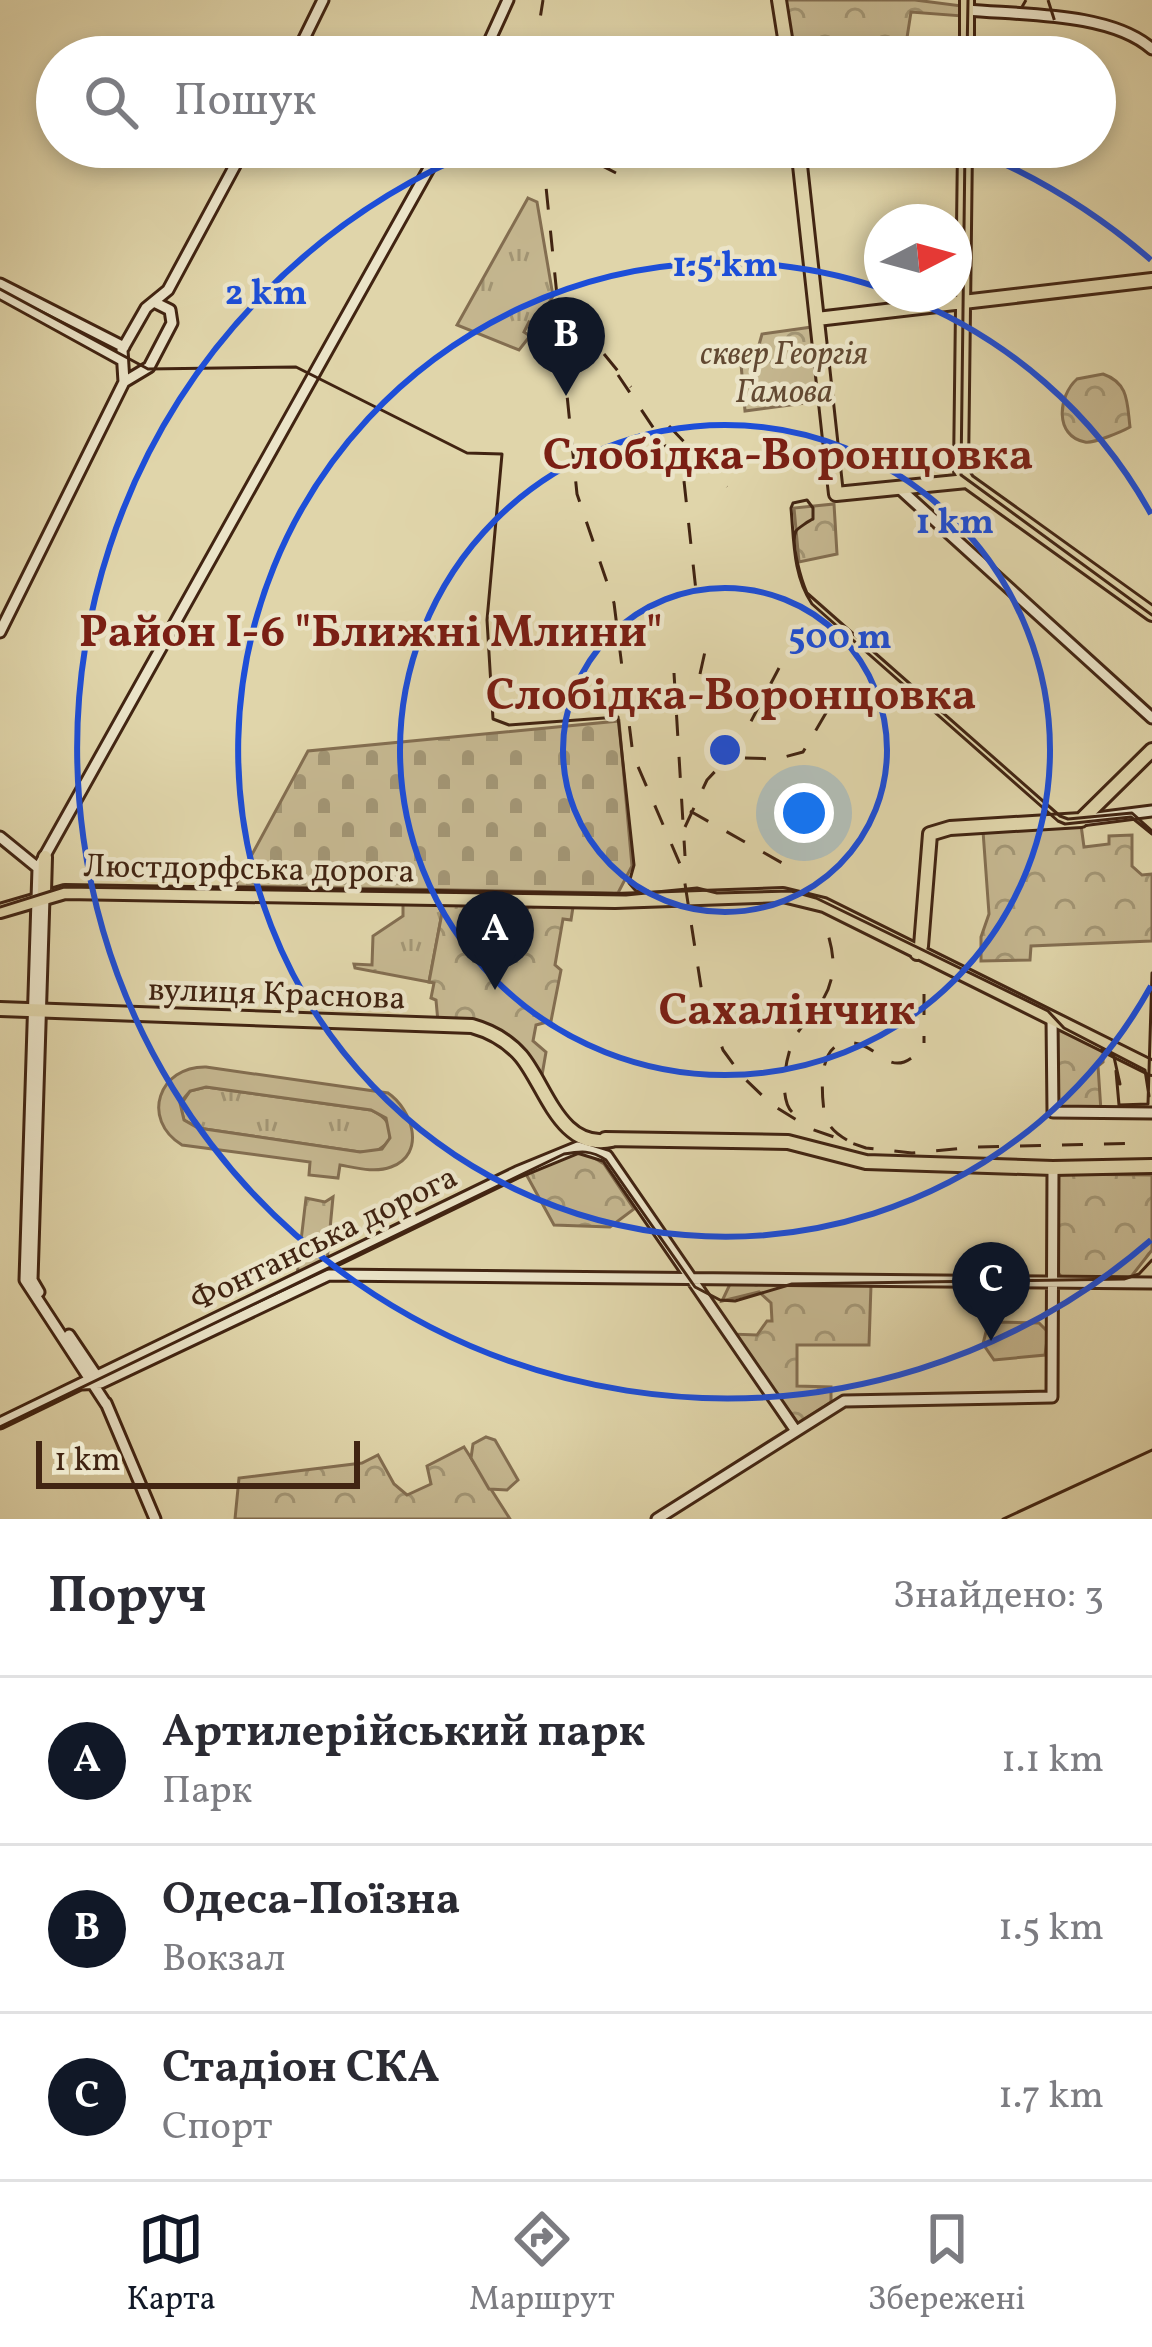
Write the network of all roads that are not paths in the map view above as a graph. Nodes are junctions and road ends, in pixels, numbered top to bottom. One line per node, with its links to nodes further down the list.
1 (321, 0): 5 (main road)
2 (508, 0): 6 (main road)
3 (779, 0): 7 (main road)
4 (967, 5): 8 (main road); 9 (main road)
5 (304, 36)
6 (492, 36)
7 (785, 36)
8 (967, 36)
9 (1152, 49)
10 (235, 168): 18 (main road)
11 (236, 168): 20 (main road)
12 (429, 168): 38 (main road)
13 (801, 168): 23 (main road)
14 (965, 168): 15 (main road)
15 (965, 204)
16 (1152, 282): 19 (main road)
17 (0, 288): 24 (main road); 25 (main road)
18 (155, 303): 20 (main road); 24 (main road)
19 (972, 303)
20 (170, 310): 26 (main road)
21 (895, 312): 23 (main road)
22 (964, 312): 28 (main road)
23 (818, 321): 29 (main road)
24 (124, 347): 25 (main road)
25 (122, 363): 26 (main road); 27 (main road)
26 (139, 373): 27 (main road)
27 (124, 382): 31 (main road)
28 (961, 479): 29 (main road); 30 (main road)
29 (899, 488): 32 (main road)
30 (1152, 614)
31 (0, 632)
32 (1152, 718)
33 (1152, 750): 35 (main road)
34 (1152, 811): 35 (main road)
35 (1081, 820): 40 (main road)
36 (0, 837): 37 (main road)
37 (24, 856): 38 (main road); 38 (main road)
38 (45, 885): 39 (main road, Люстдорфська дорога); 40 (main road, Люстдорфська дорога); 42 (main road)
39 (0, 908)
40 (922, 956): 43 (main road)
41 (0, 1009): 42 (main road, вулиця Краснова)
42 (37, 1010): 46 (main road, вулиця Краснова); 55 (main road)
43 (1052, 1018): 44 (main road); 45 (main road)
44 (1152, 1068)
45 (1152, 1113)
46 (589, 1143): 47 (main road); 49 (main road); 50 (main road, Фонтанська дорога); 51 (main road)
47 (1052, 1168): 48 (main road); 53 (main road)
48 (1152, 1168)
49 (679, 1262): 51 (main road); 52 (main road)
50 (346, 1266): 51 (main road); 55 (main road, Фонтанська дорога); 55 (main road, Фонтанська дорога)
51 (687, 1277): 52 (main road); 57 (main road)
52 (710, 1277): 53 (main road)
53 (1052, 1282): 54 (main road); 57 (main road)
54 (1152, 1283)
55 (95, 1378): 56 (main road, Фонтанська дорога); 58 (main road)
56 (0, 1423)
57 (796, 1431): 59 (main road)
58 (155, 1519)
59 (657, 1519)

